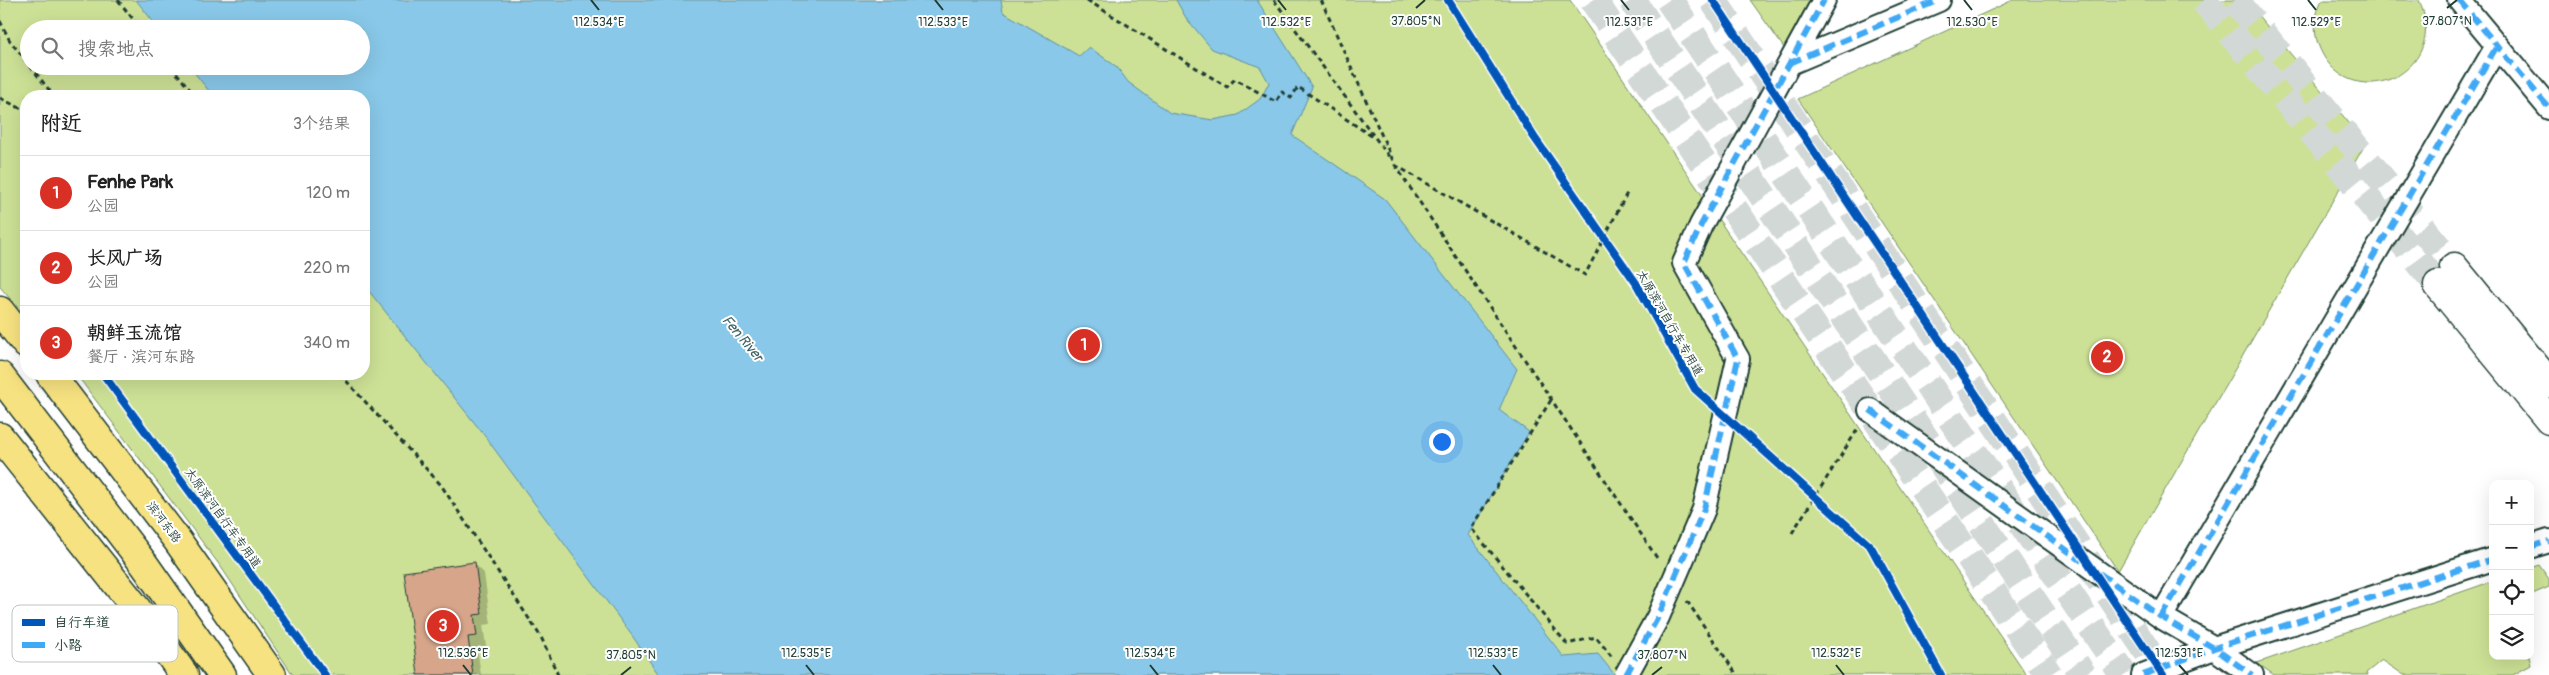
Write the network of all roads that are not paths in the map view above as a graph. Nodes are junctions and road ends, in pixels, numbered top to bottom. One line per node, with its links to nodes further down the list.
1 (1824, 0): 5 (street)
2 (1939, 0): 5 (street)
3 (2459, 0): 4 (street)
4 (2497, 46): 6 (street); 24 (street)
5 (1790, 63): 27 (street, bridge)
6 (2549, 108)
7 (2446, 276): 12 (street)
8 (0, 311): 9 (highway)
9 (20, 336)
10 (0, 376): 20 (highway)
11 (55, 380): 30 (highway, 滨河东路)
12 (2543, 388): 14 (street)
13 (1870, 410): 24 (street)
14 (2549, 420)
15 (0, 437): 16 (highway)
16 (47, 493): 20 (highway); 21 (highway)
17 (2549, 540): 18 (street)
18 (2534, 545)
19 (2489, 559): 25 (street)
20 (156, 581): 22 (highway)
21 (134, 605)
22 (173, 605)
23 (178, 612): 29 (highway)
24 (2161, 617): 25 (street)
25 (2214, 648): 31 (street); 32 (street)
26 (175, 662): 28 (highway)
27 (1621, 668)
28 (184, 675)
29 (222, 675)
30 (272, 675)
31 (2143, 675)
32 (2252, 675)

